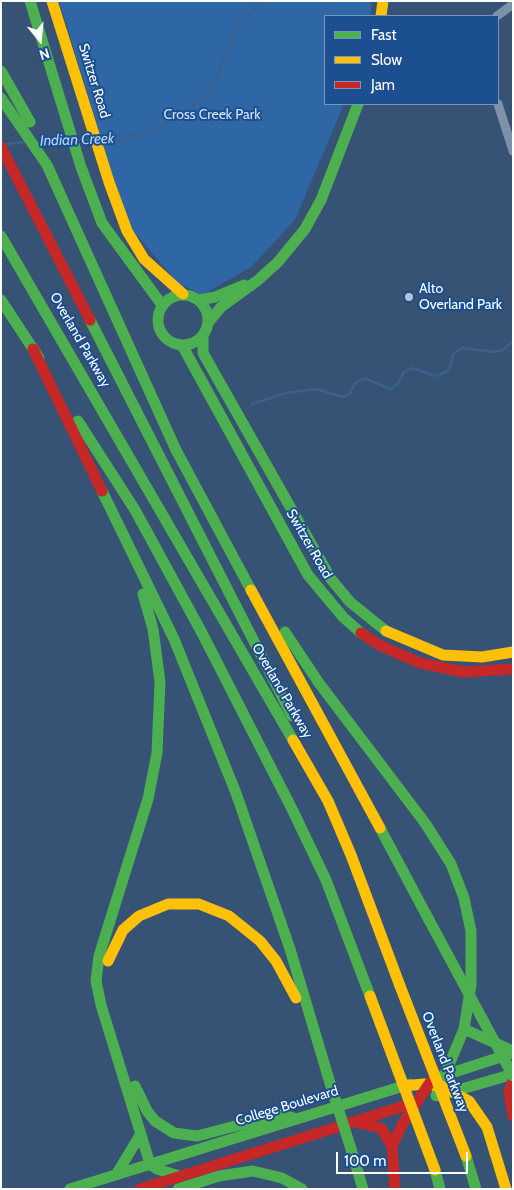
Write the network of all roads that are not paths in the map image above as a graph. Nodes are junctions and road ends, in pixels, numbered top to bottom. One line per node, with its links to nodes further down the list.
1 (30, 1): 19 (main road)
2 (52, 1): 16 (main road, Switzer Road)
3 (383, 1): 5 (main road)
4 (513, 4): 6 (street)
5 (381, 15)
6 (498, 15)
7 (1, 70): 11 (main road)
8 (1, 98): 11 (main road)
9 (358, 105): 15 (main road)
10 (498, 105): 13 (street)
11 (24, 121): 27 (main road)
12 (1, 147): 32 (main road)
13 (513, 150)
14 (1, 236): 32 (main road, Overland Parkway)
15 (256, 281): 18 (main road); 20 (main road)
16 (183, 294): 18 (main road, Switzer Road); 19 (main road)
17 (1, 300): 23 (main road)
18 (199, 300): 20 (main road)
19 (162, 306): 22 (main road)
20 (208, 323): 21 (main road)
21 (203, 335): 22 (main road); 24 (main road, Switzer Road)
22 (182, 345): 25 (main road, Switzer Road)
23 (33, 349): 26 (main road); 55 (main road, bridge)
24 (287, 504): 25 (main road); 28 (main road, Switzer Road)
25 (273, 511): 30 (main road, Switzer Road)
26 (132, 553): 35 (main road); 44 (main road)
27 (251, 590): 33 (main road); 36 (main road, bridge)
28 (424, 649): 29 (main road, Switzer Road); 30 (main road)
29 (513, 652)
30 (420, 663): 31 (main road, Switzer Road)
31 (513, 669)
32 (328, 802): 56 (main road, Overland Parkway, bridge)
33 (464, 1029): 34 (main road); 38 (main road)
34 (513, 1052): 38 (main road)
35 (321, 1053): 42 (main road); 53 (main road, bridge)
36 (513, 1075): 39 (main road)
37 (513, 1081): 41 (main road)
38 (437, 1084): 39 (main road); 40 (main road); 42 (main road, College Boulevard)
39 (454, 1091): 57 (main road)
40 (418, 1102): 43 (main road); 45 (main road)
41 (513, 1116)
42 (296, 1119): 46 (main road, College Boulevard)
43 (354, 1122): 45 (main road); 48 (main road)
44 (140, 1135): 46 (main road); 47 (main road)
45 (392, 1146): 54 (main road)
46 (150, 1164): 47 (main road, College Boulevard); 48 (main road)
47 (116, 1175): 49 (main road, College Boulevard)
48 (179, 1176): 50 (main road)
49 (70, 1189)
50 (140, 1189)
51 (178, 1189): 52 (main road)
52 (302, 1189)
53 (362, 1189)
54 (395, 1189)
55 (440, 1189)
56 (476, 1189)
57 (506, 1189)

